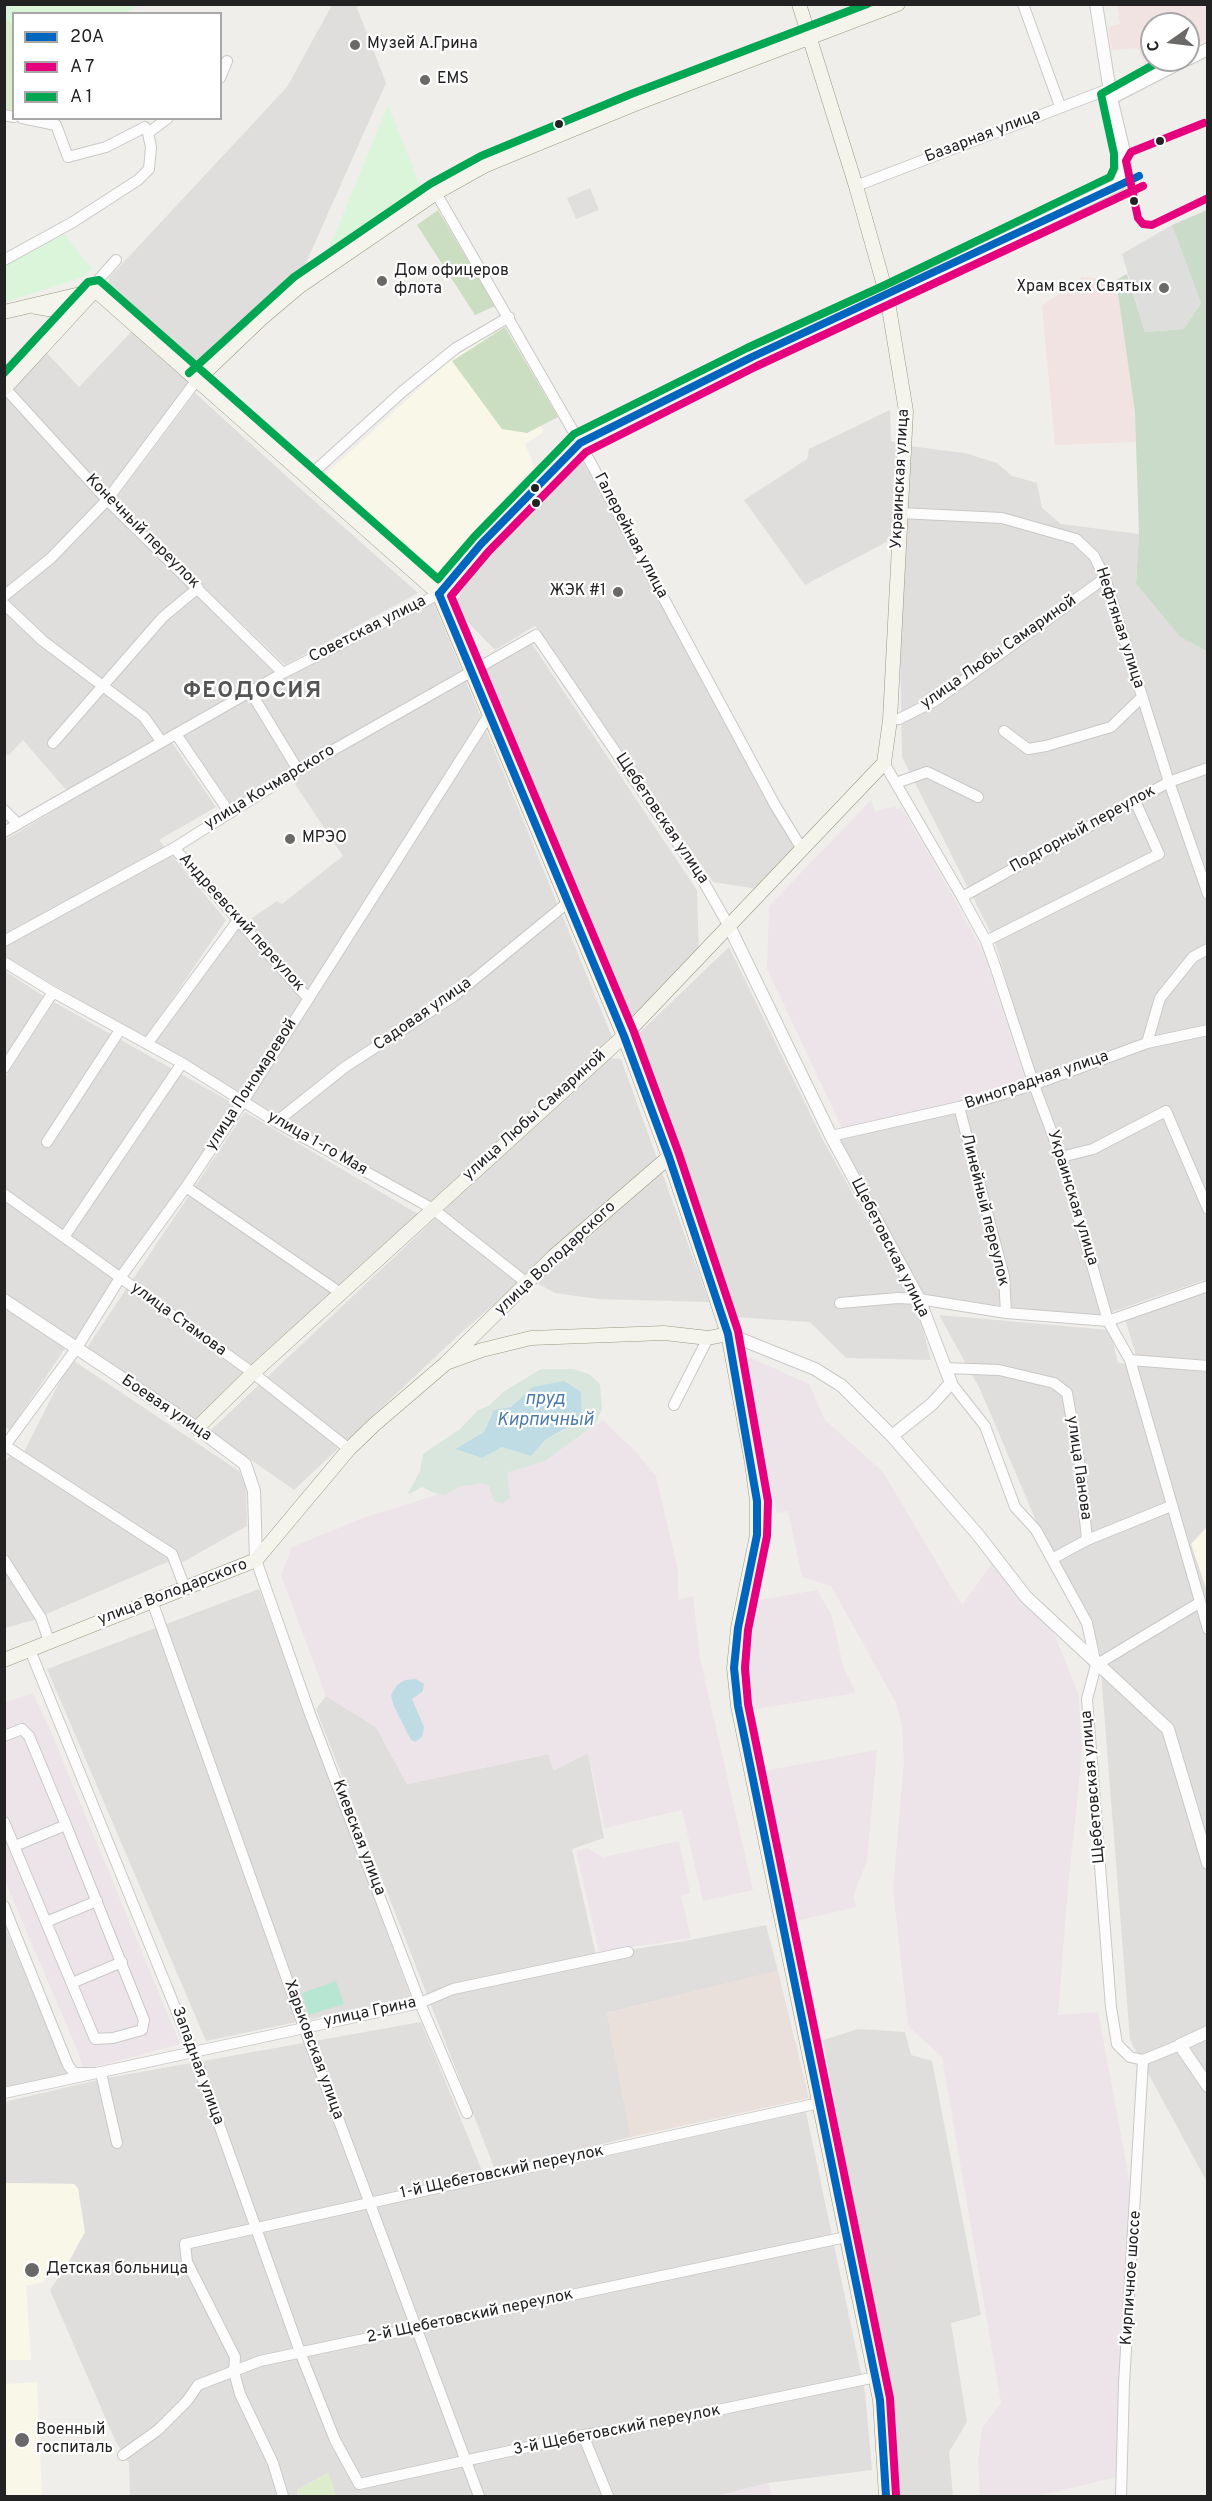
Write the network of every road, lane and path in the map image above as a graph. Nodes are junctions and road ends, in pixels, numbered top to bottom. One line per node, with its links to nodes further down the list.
1 (800, 4): 5 (main road, Украинская улица)
2 (898, 4): 5 (main road)
3 (1023, 4): 10 (street)
4 (1096, 4): 9 (street)
5 (808, 37): 14 (main road, Украинская улица); 15 (main road)
6 (227, 61): 8 (street)
7 (1158, 72): 9 (street)
8 (222, 73)
9 (1110, 93): 10 (street, Базарная улица); 19 (street, Советская улица)
10 (1060, 106): 14 (street, Базарная улица)
11 (32, 120): 13 (street)
12 (162, 120): 13 (street)
13 (144, 126): 16 (street)
14 (856, 186): 19 (main road, Украинская улица)
15 (436, 193): 23 (street, Галерейная улица); 25 (main road)
16 (8, 254)
17 (116, 260): 18 (street)
18 (95, 290): 20 (main road); 22 (main road); 25 (main road)
19 (887, 296): 27 (main road, Советская улица); 30 (main road, Украинская улица)
20 (22, 307): 21 (main road); 22 (main road); 24 (main road)
21 (4, 312)
22 (72, 312): 24 (main road)
23 (508, 316): 27 (street, Галерейная улица); 28 (street)
24 (55, 332): 26 (main road)
25 (199, 383): 28 (main road); 29 (street)
26 (5, 389): 29 (street, Конечный переулок)
27 (580, 443): 33 (main road, Советская улица); 60 (street, Галерейная улица)
28 (307, 478): 33 (main road)
29 (107, 500): 32 (street, Конечный переулок); 34 (street)
30 (900, 513): 31 (street, Нефтяная улица); 43 (main road, Украинская улица)
31 (1105, 579): 41 (street, Нефтяная улица); 43 (street, улица Любы Самариной)
32 (198, 588): 37 (street, Конечный переулок); 39 (street)
33 (439, 594): 37 (street, Советская улица); 38 (main road)
34 (4, 596)
35 (4, 604): 39 (street)
36 (536, 635): 38 (street, улица Кочмарского); 65 (street, Щебетовская улица)
37 (283, 673): 40 (street, Советская улица)
38 (471, 673): 42 (main road); 50 (street, улица Кочмарского)
39 (104, 687): 46 (street); 47 (street)
40 (250, 691): 45 (street, Советская улица); 50 (street)
41 (1142, 697): 44 (street); 51 (street, Нефтяная улица)
42 (489, 715): 63 (main road); 71 (street, улица Пономаревой)
43 (890, 720): 48 (main road, Украинская улица)
44 (1004, 731)
45 (176, 734): 46 (street, Советская улица); 56 (street)
46 (161, 741): 57 (street, Советская улица)
47 (53, 743)
48 (884, 763): 52 (street, Украинская улица); 60 (main road, улица Любы Самариной)
49 (1208, 768): 51 (street, Подгорный переулок)
50 (298, 770): 56 (street, улица Кочмарского)
51 (1169, 782): 54 (street, Подгорный переулок); 61 (street, Нефтяная улица)
52 (896, 783): 53 (street); 62 (street, Украинская улица)
53 (978, 797)
54 (1135, 801): 62 (street, Подгорный переулок); 67 (street)
55 (4, 810): 57 (street)
56 (229, 812): 59 (street, улица Кочмарского)
57 (17, 823): 58 (street, Советская улица)
58 (4, 832)
59 (174, 848): 64 (street, Андреевский переулок); 66 (street, улица Кочмарского)
60 (802, 849): 65 (main road, улица Любы Самариной)
61 (1208, 894)
62 (962, 897): 67 (street, Украинская улица)
63 (566, 904): 74 (main road); 82 (street, Садовая улица)
64 (239, 919): 71 (street, Андреевский переулок); 76 (street)
65 (730, 928): 74 (main road, улица Любы Самариной); 83 (street, Щебетовская улица)
66 (4, 941)
67 (986, 941): 79 (street, Украинская улица)
68 (1208, 949): 75 (street)
69 (4, 962): 70 (street, улица 1-го Мая)
70 (53, 992): 72 (street, улица 1-го Мая); 78 (street)
71 (308, 998): 80 (street, улица Пономаревой)
72 (120, 1030): 76 (street, улица 1-го Мая); 84 (street)
73 (1208, 1030): 75 (street, Виноградная улица)
74 (624, 1036): 85 (main road); 89 (main road, улица Любы Самариной)
75 (1147, 1043): 79 (street, Виноградная улица)
76 (147, 1044): 77 (street, улица 1-го Мая)
77 (182, 1063): 80 (street, улица 1-го Мая); 91 (street)
78 (4, 1068)
79 (1034, 1085): 81 (street, Виноградная улица); 86 (street, Украинская улица)
80 (244, 1100): 82 (street, улица 1-го Мая); 87 (street, улица Пономаревой)
81 (959, 1107): 83 (street, Виноградная улица); 99 (street, Линейный переулок)
82 (276, 1122): 89 (street, улица 1-го Мая)
83 (831, 1136): 96 (street, Щебетовская улица)
84 (47, 1142)
85 (669, 1157): 93 (main road, улица Володарского); 101 (main road)
86 (1061, 1157): 90 (street); 100 (street, Украинская улица)
87 (186, 1187): 92 (street, улица Пономаревой); 95 (street)
88 (4, 1194): 91 (street, улица Стамова)
89 (433, 1209): 93 (street, улица 1-го Мая); 95 (main road, улица Любы Самариной)
90 (1208, 1209)
91 (64, 1237): 92 (street, улица Стамова)
92 (120, 1278): 103 (street, улица Пономаревой); 108 (street, улица Стамова)
93 (528, 1284): 105 (main road, улица Володарского)
94 (1208, 1286): 100 (street)
95 (342, 1294): 108 (main road, улица Любы Самариной)
96 (919, 1299): 98 (street); 99 (street); 107 (street, Щебетовская улица)
97 (4, 1300): 103 (street, Боевая улица)
98 (840, 1303)
99 (1006, 1313): 100 (street)
100 (1108, 1321): 104 (street, Украинская улица)
101 (728, 1334): 102 (main road, улица Володарского); 112 (street); 148 (main road)
102 (708, 1338): 105 (main road, улица Володарского); 110 (street)
103 (76, 1349): 111 (street, Боевая улица); 113 (street, улица Пономаревой)
104 (1130, 1360): 106 (street); 115 (street, Украинская улица)
105 (445, 1364): 114 (main road, улица Володарского)
106 (1208, 1366)
107 (945, 1368): 109 (street, Щебетовская улица); 116 (street, улица Панова)
108 (253, 1373): 111 (main road, улица Любы Самариной); 114 (street, улица Стамова)
109 (951, 1383): 112 (street); 117 (street, Щебетовская улица)
110 (674, 1405)
111 (197, 1428): 119 (street, Боевая улица)
112 (892, 1436): 127 (street)
113 (5, 1446): 120 (street)
114 (349, 1449): 119 (main road, улица Володарского)
115 (1171, 1506): 116 (street); 122 (street, Украинская улица)
116 (1087, 1540): 117 (street, улица Панова)
117 (1052, 1559): 127 (street, Щебетовская улица)
118 (4, 1560): 124 (street)
119 (256, 1560): 120 (main road, улица Володарского); 139 (street, Киевская улица)
120 (185, 1588): 121 (main road, улица Володарского)
121 (152, 1601): 124 (main road, улица Володарского); 140 (street, Харьковская улица)
122 (1199, 1603): 123 (street, Украинская улица); 127 (street)
123 (1208, 1629)
124 (49, 1641): 125 (main road, улица Володарского)
125 (30, 1650): 126 (main road, улица Володарского); 143 (street, Западная улица)
126 (4, 1660)
127 (1096, 1665): 132 (street); 144 (street, Щебетовская улица)
128 (4, 1736): 130 (street)
129 (4, 1821): 131 (street)
130 (66, 1825): 131 (street); 133 (street)
131 (15, 1846): 135 (street)
132 (1208, 1863)
133 (97, 1901): 135 (street); 137 (street)
134 (4, 1906): 145 (street)
135 (46, 1922): 138 (street)
136 (628, 1952): 139 (street, улица Грина)
137 (122, 1962): 138 (street); 138 (street)
138 (72, 1983)
139 (420, 2003): 140 (street, улица Грина); 149 (street, Киевская улица)
140 (304, 2027): 143 (street, улица Грина); 151 (street, Харьковская улица)
141 (1208, 2032): 142 (street)
142 (1180, 2045): 144 (street); 146 (street)
143 (194, 2054): 145 (street, улица Грина); 152 (street, Западная улица)
144 (1143, 2060): 166 (street, Кирпичное шоссе)
145 (101, 2073): 147 (street, улица Грина); 150 (street)
146 (1208, 2086)
147 (4, 2093)
148 (819, 2103): 151 (street, 1-й Щебетовский переулок); 153 (main road)
149 (467, 2113)
150 (117, 2143)
151 (368, 2202): 152 (street, 1-й Щебетовский переулок); 154 (street, Харьковская улица)
152 (255, 2228): 155 (street, Западная улица); 156 (street, 1-й Щебетовский переулок)
153 (846, 2236): 154 (street, 2-й Щебетовский переулок); 157 (main road)
154 (415, 2328): 155 (street, 2-й Щебетовский переулок); 160 (street, Харьковская улица)
155 (300, 2352): 156 (street, 2-й Щебетовский переулок); 161 (street, Западная улица)
156 (234, 2372): 159 (street, 2-й Щебетовский переулок); 162 (street)
157 (876, 2378): 158 (street, 3-й Щебетовский переулок); 165 (main road)
158 (583, 2435): 160 (street, 3-й Щебетовский переулок); 164 (street)
159 (123, 2455)
160 (465, 2463): 161 (street, 3-й Щебетовский переулок); 163 (street, Харьковская улица)
161 (359, 2484)
162 (283, 2496)
163 (479, 2496)
164 (608, 2496)
165 (886, 2496)
166 (1121, 2496)

